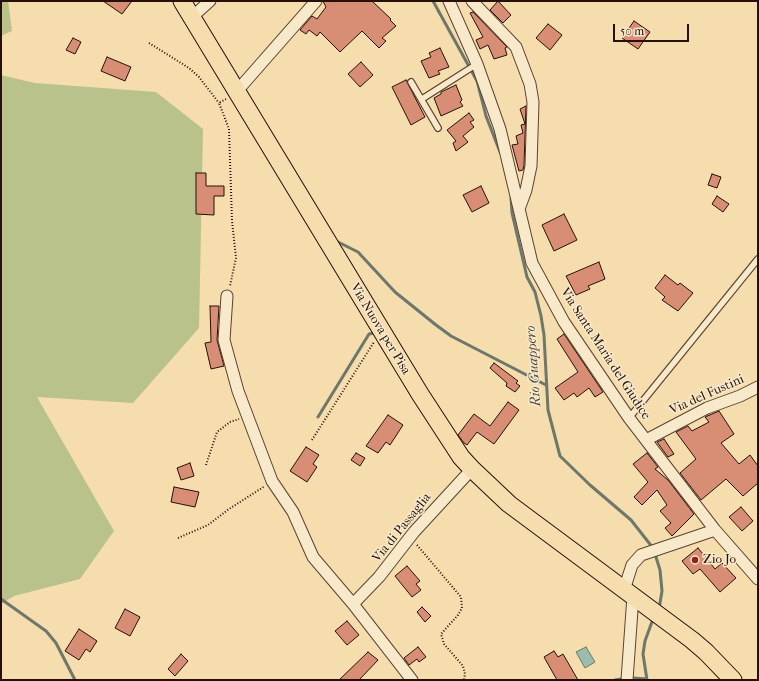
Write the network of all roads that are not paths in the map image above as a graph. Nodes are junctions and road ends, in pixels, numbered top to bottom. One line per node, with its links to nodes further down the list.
1 (182, 1): 6 (main road, Via Nuova per Pisa)
2 (210, 1): 6 (street)
3 (316, 1): 9 (street)
4 (449, 1): 7 (street, Via Santa Maria del Giudice)
5 (472, 1): 12 (street)
6 (192, 17): 9 (main road, Via Nuova per Pisa)
7 (474, 65): 10 (lane); 12 (street, Via Santa Maria del Giudice)
8 (411, 82): 10 (lane)
9 (237, 91): 18 (main road, Via Nuova per Pisa)
10 (422, 99): 11 (lane)
11 (438, 128)
12 (519, 209): 16 (street, Via Santa Maria del Giudice)
13 (758, 259): 16 (lane)
14 (227, 296): 22 (street)
15 (758, 387): 17 (street, Via del Fustini)
16 (629, 418): 17 (street, Via Santa Maria del Giudice)
17 (646, 440): 19 (street, Via Santa Maria del Giudice)
18 (472, 469): 21 (main road, Via Nuova per Pisa); 22 (street, Via di Passaglia)
19 (715, 530): 20 (street, Via Santa Maria del Giudice); 21 (street)
20 (758, 579)
21 (633, 596): 24 (street); 25 (main road, Via Nuova per Pisa)
22 (353, 604): 23 (street)
23 (412, 680)
24 (627, 680)
25 (733, 680)

